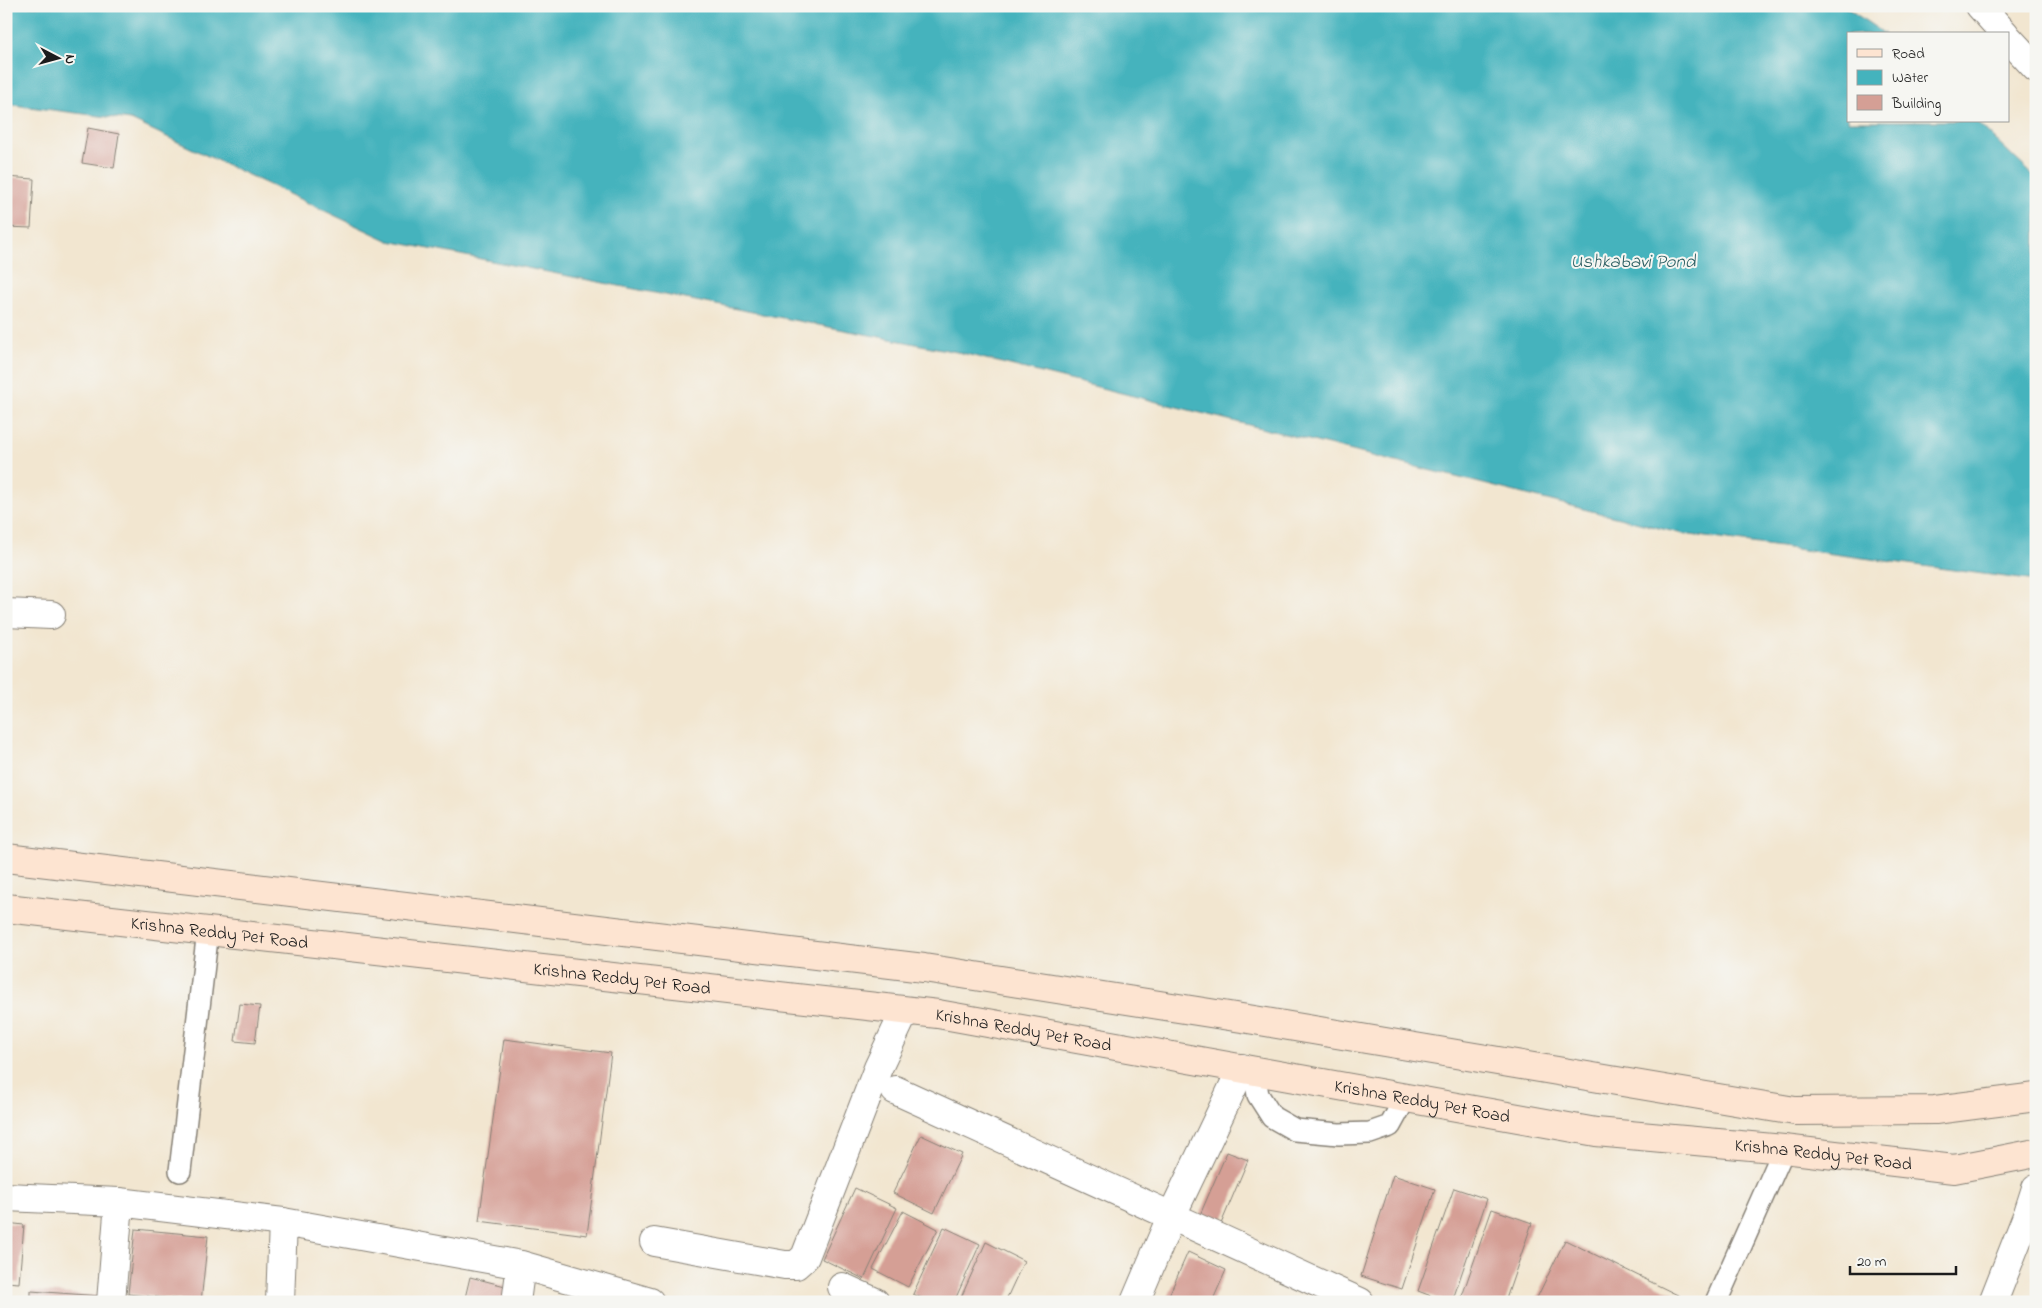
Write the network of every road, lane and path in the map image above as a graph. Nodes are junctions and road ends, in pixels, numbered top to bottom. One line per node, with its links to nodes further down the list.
1 (1980, 6): 2 (street)
2 (2003, 32)
3 (2010, 40): 4 (street)
4 (2036, 68)
5 (6, 613): 6 (street)
6 (51, 615)
7 (6, 858): 13 (main road)
8 (6, 908): 9 (main road, Krishna Reddy Pet Road)
9 (208, 930): 10 (main road, Krishna Reddy Pet Road); 17 (lane)
10 (906, 1010): 11 (main road, Krishna Reddy Pet Road); 23 (street)
11 (1248, 1070): 14 (main road, Krishna Reddy Pet Road); 14 (lane); 21 (street)
12 (895, 1090): 21 (street)
13 (2036, 1097)
14 (1406, 1098): 15 (main road, Krishna Reddy Pet Road)
15 (1784, 1149): 16 (main road, Krishna Reddy Pet Road); 33 (lane)
16 (2036, 1153)
17 (180, 1171)
18 (2036, 1188): 34 (street)
19 (6, 1197): 20 (street)
20 (119, 1202): 22 (street); 26 (street)
21 (1171, 1217): 31 (street); 32 (street)
22 (283, 1222): 24 (street); 27 (street)
23 (654, 1242)
24 (521, 1265): 28 (street); 29 (street)
25 (842, 1286): 30 (street)
26 (111, 1302)
27 (280, 1302)
28 (516, 1302)
29 (650, 1302)
30 (875, 1302)
31 (1135, 1302)
32 (1360, 1302)
33 (1716, 1302)
34 (1993, 1302)

